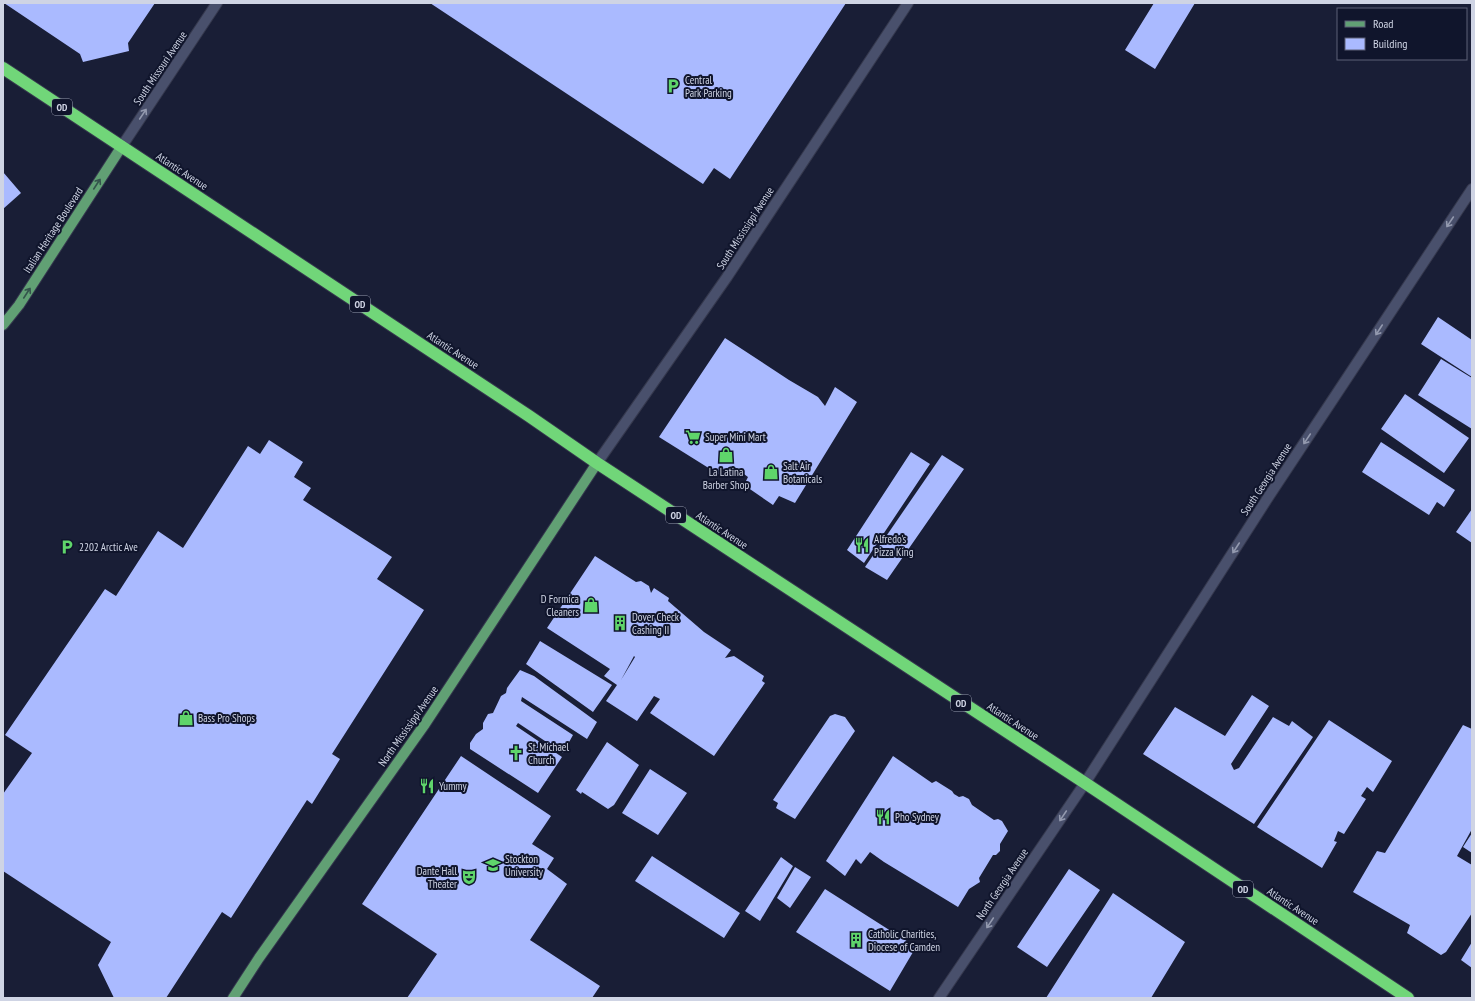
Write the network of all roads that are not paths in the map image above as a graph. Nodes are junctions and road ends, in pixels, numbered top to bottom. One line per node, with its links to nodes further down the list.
1 (218, 3): 4 (street, South Missouri Avenue, one-way to 1)
2 (908, 3): 7 (street, South Mississippi Avenue)
3 (3, 68): 4 (highway, Atlantic Avenue / OD)
4 (122, 146): 6 (main road, Italian Heritage Boulevard, one-way to 4); 7 (highway, Atlantic Avenue / OD)
5 (1472, 190): 8 (street, South Georgia Avenue, one-way to 8)
6 (3, 325)
7 (597, 463): 8 (highway, Atlantic Avenue / OD); 9 (main road, North Mississippi Avenue)
8 (1084, 783): 10 (street, North Georgia Avenue, one-way to 10); 11 (highway, Atlantic Avenue / OD)
9 (233, 998)
10 (939, 998)
11 (1408, 998)

